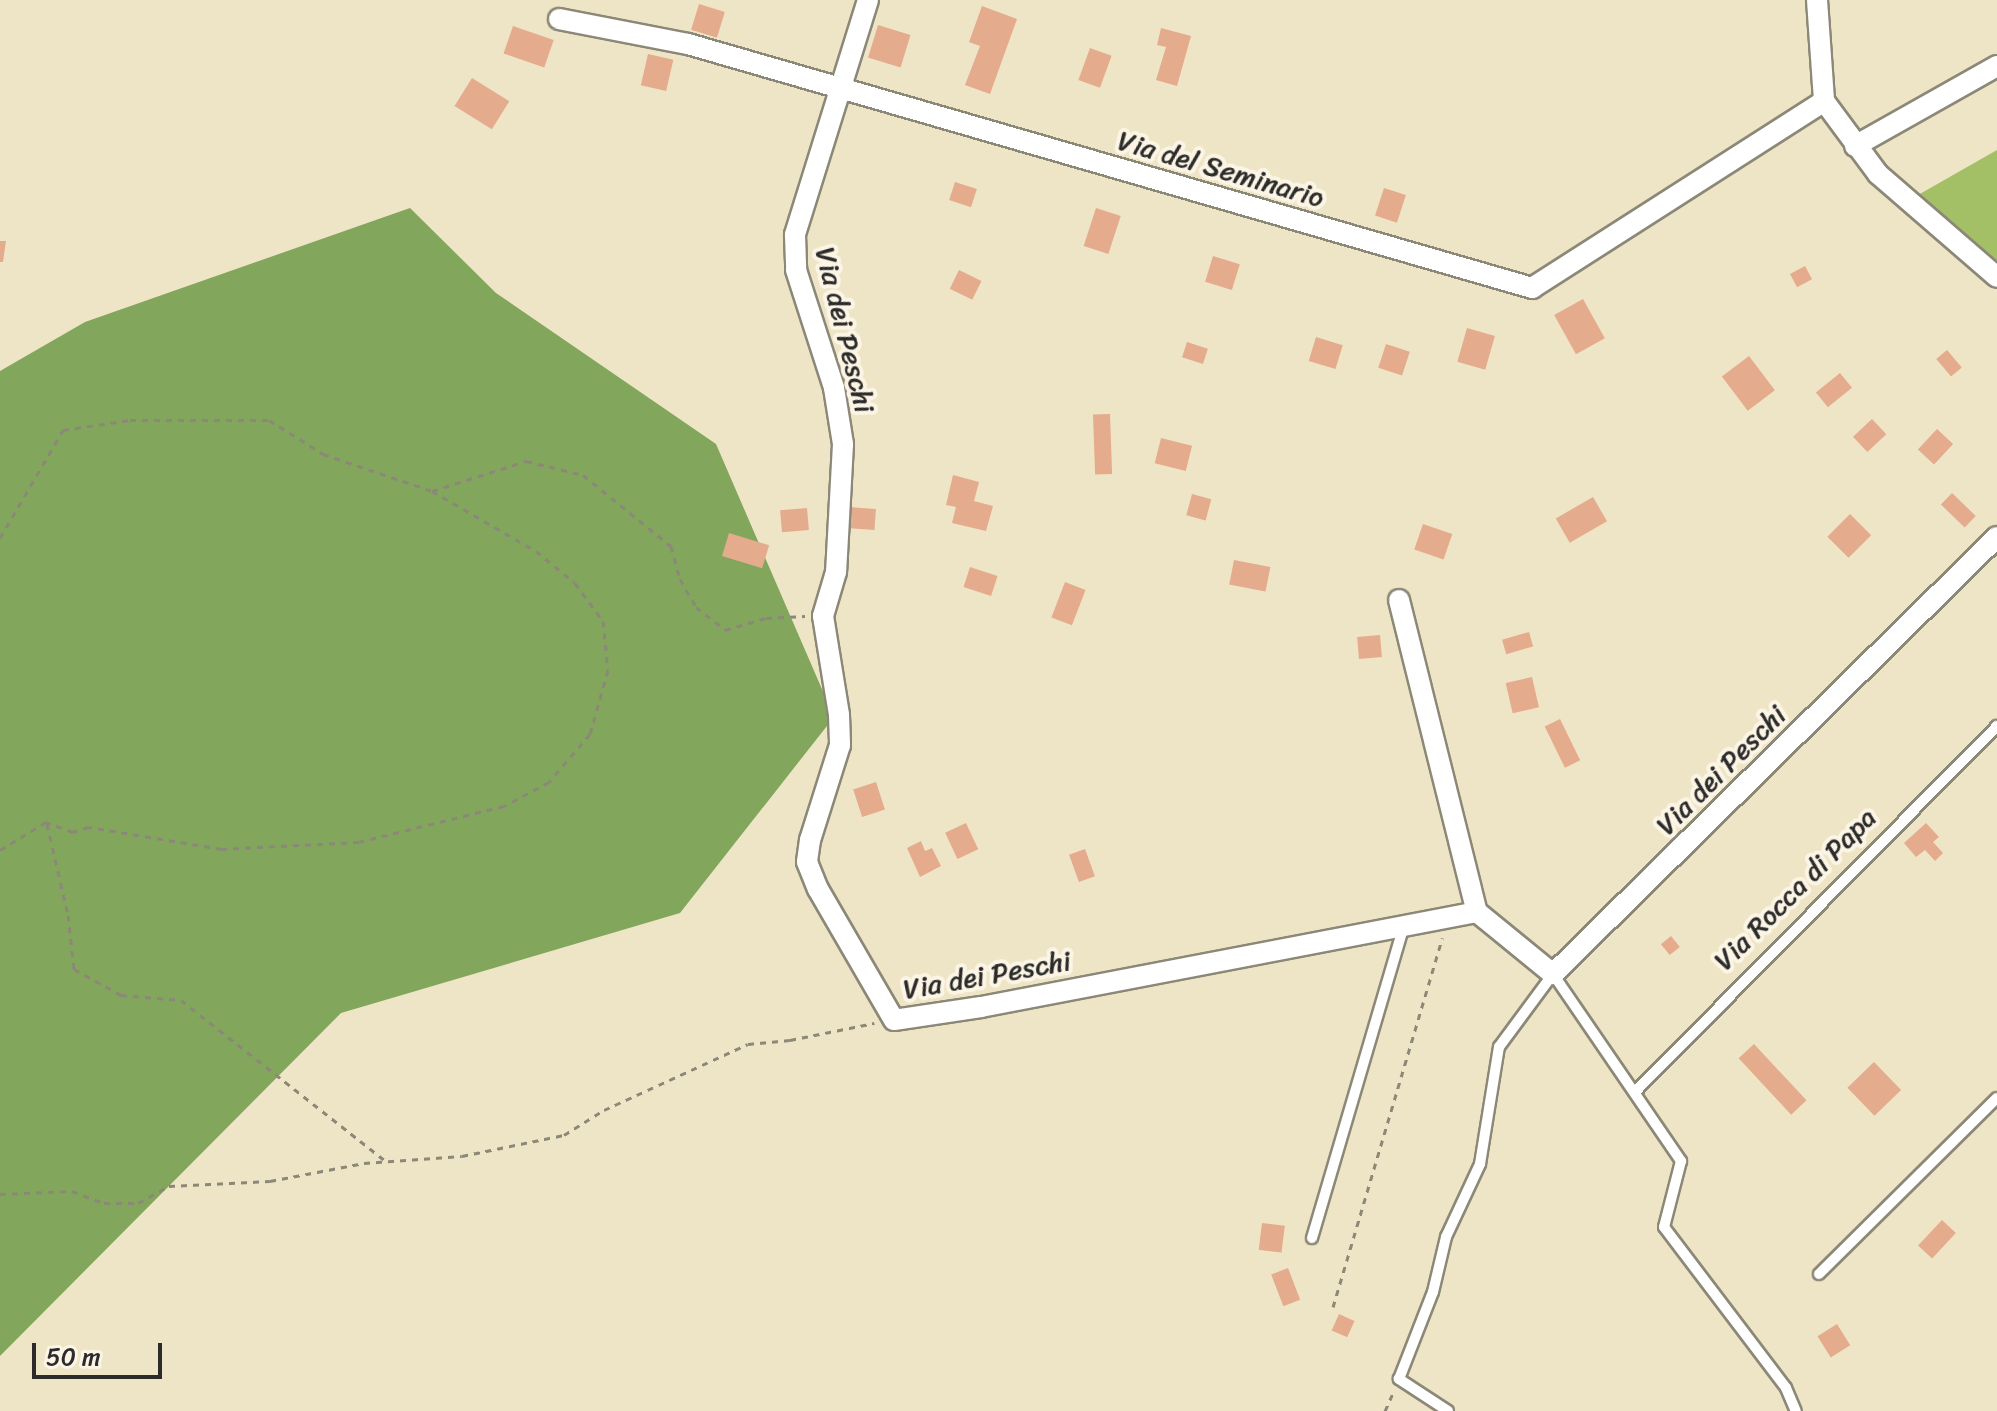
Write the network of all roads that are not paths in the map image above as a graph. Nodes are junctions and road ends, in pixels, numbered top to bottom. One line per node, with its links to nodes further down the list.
1 (868, 0): 5 (street, Via dei Peschi)
2 (1817, 0): 6 (street)
3 (559, 19): 5 (street, Via del Seminario)
4 (1997, 66): 7 (street)
5 (840, 88): 6 (street, Via del Seminario); 13 (street, Via dei Peschi)
6 (1824, 101): 7 (street)
7 (1855, 146): 8 (street)
8 (1997, 277)
9 (1997, 537): 14 (street, Via dei Peschi)
10 (1399, 600): 12 (street)
11 (1997, 726): 15 (lane, Via Rocca di Papa)
12 (1477, 912): 13 (street, Via dei Peschi); 14 (street)
13 (1404, 926): 17 (lane)
14 (1553, 974): 15 (lane); 19 (lane)
15 (1635, 1092): 20 (lane)
16 (1997, 1098): 18 (lane)
17 (1312, 1238)
18 (1819, 1274)
19 (1448, 1411)
20 (1796, 1411)

